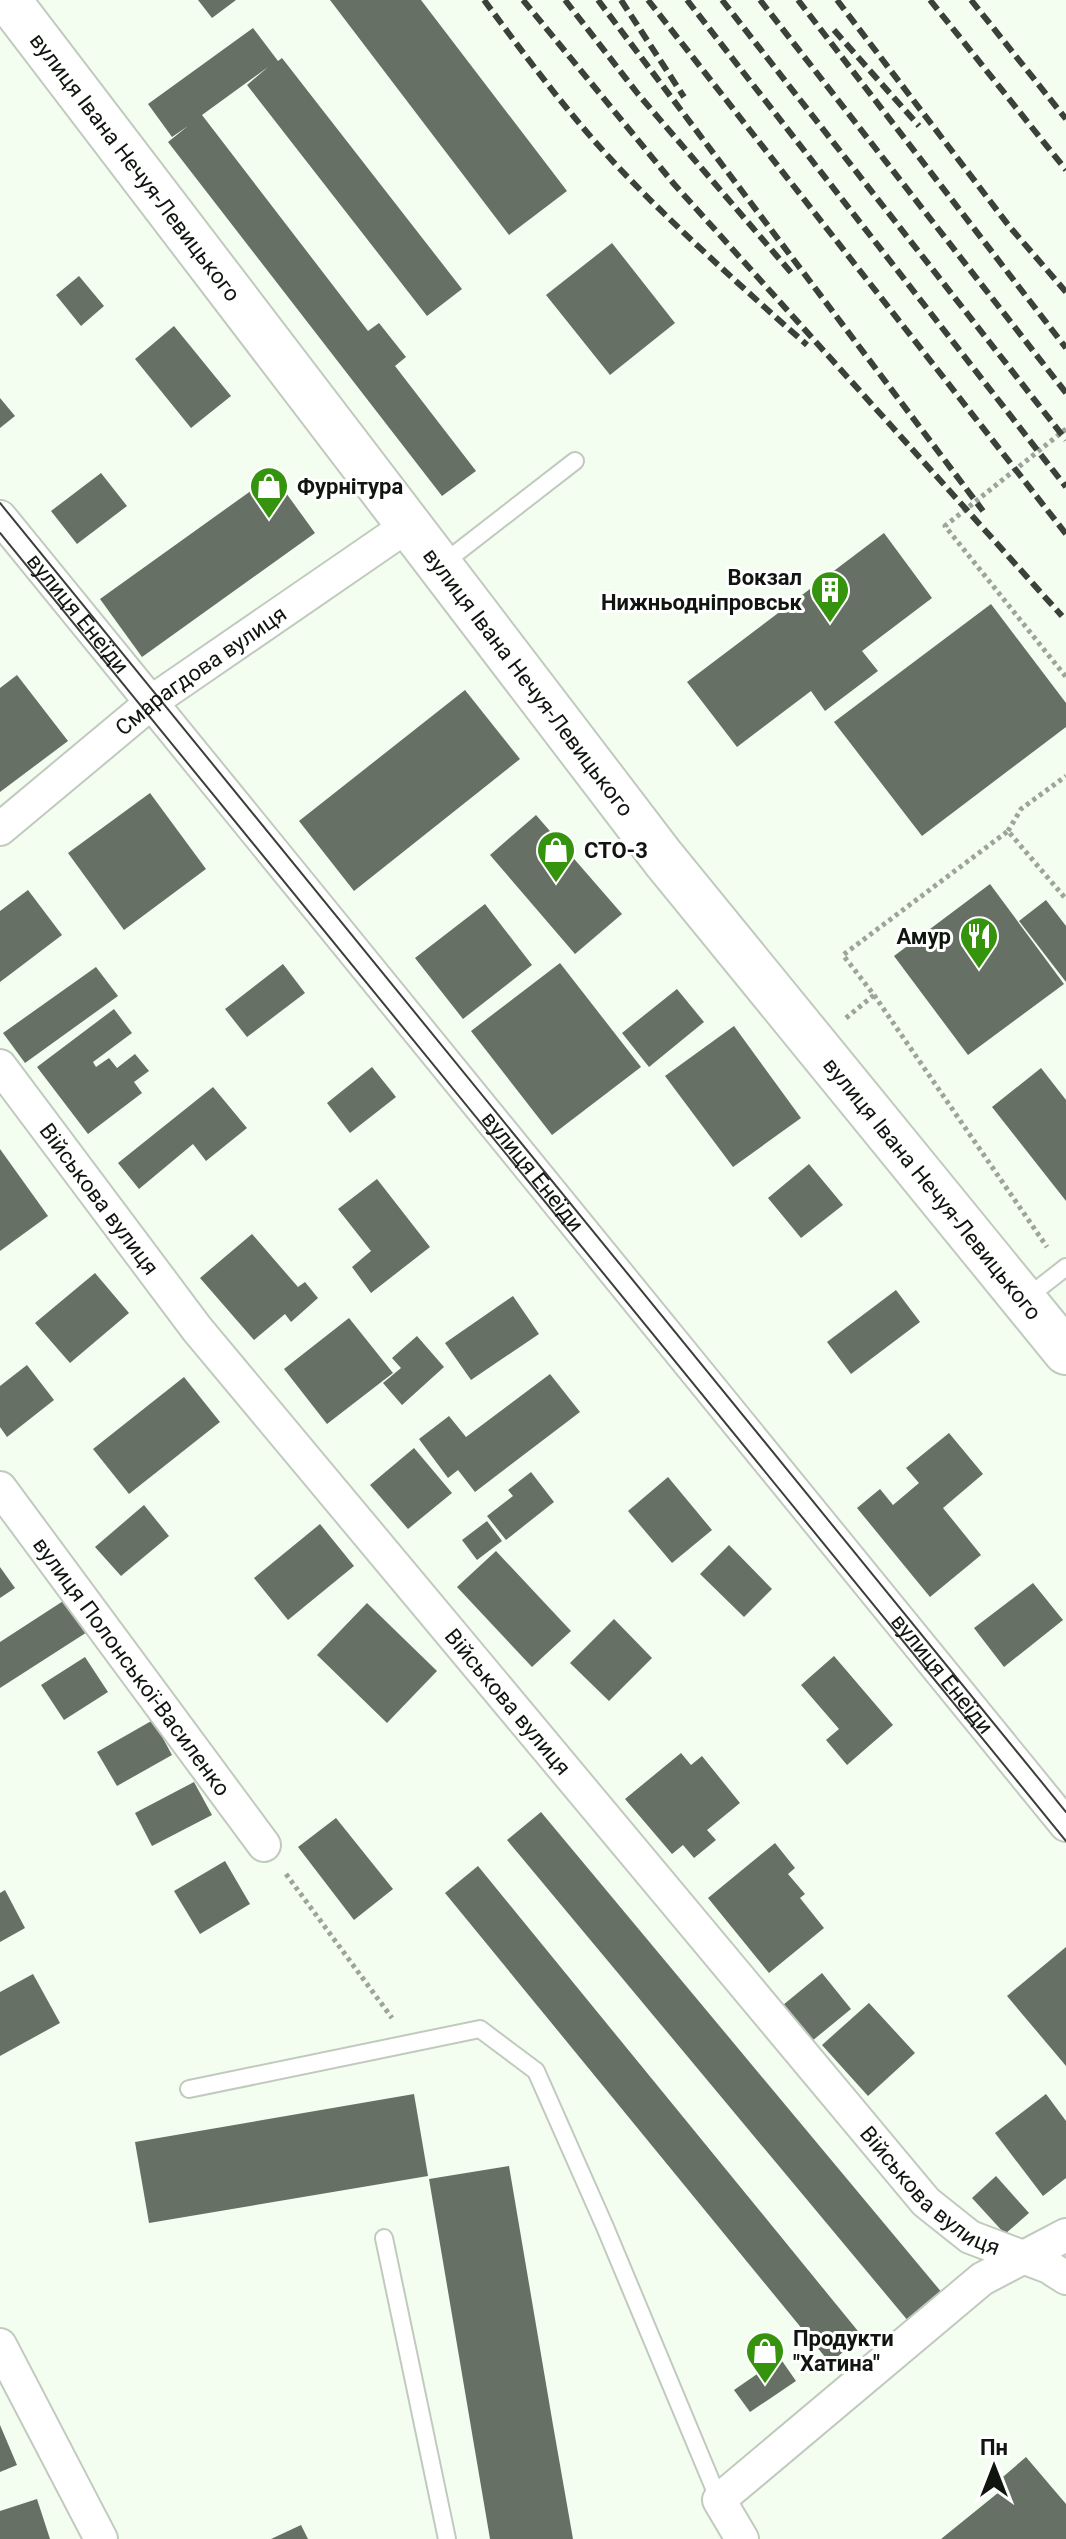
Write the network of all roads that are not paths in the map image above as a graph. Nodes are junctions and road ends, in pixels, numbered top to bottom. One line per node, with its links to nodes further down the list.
1 (8, 0): 4 (street, вулиця Івана Нечуя-Левицького)
2 (575, 461): 5 (lane)
3 (0, 517): 6 (street, вулиця Енеїди)
4 (410, 524): 5 (street, вулиця Івана Нечуя-Левицького); 6 (street, Смарагдова вулиця)
5 (440, 566): 10 (street, вулиця Івана Нечуя-Левицького)
6 (150, 704): 7 (street, Смарагдова вулиця); 13 (street, вулиця Енеїди)
7 (0, 829)
8 (0, 1066): 18 (street, Військова вулиця)
9 (1064, 1268): 10 (lane)
10 (1023, 1300): 11 (street, вулиця Івана Нечуя-Левицького)
11 (1066, 1352)
12 (0, 1488): 14 (street, вулиця Полонської-Василенко)
13 (1066, 1825)
14 (264, 1845)
15 (189, 2089): 21 (lane)
16 (1066, 2235): 18 (street)
17 (384, 2238): 23 (lane)
18 (1023, 2257): 19 (street, Військова вулиця); 21 (street)
19 (1066, 2278)
20 (0, 2345): 22 (street)
21 (719, 2500): 24 (street)
22 (101, 2539)
23 (447, 2539)
24 (742, 2539)

